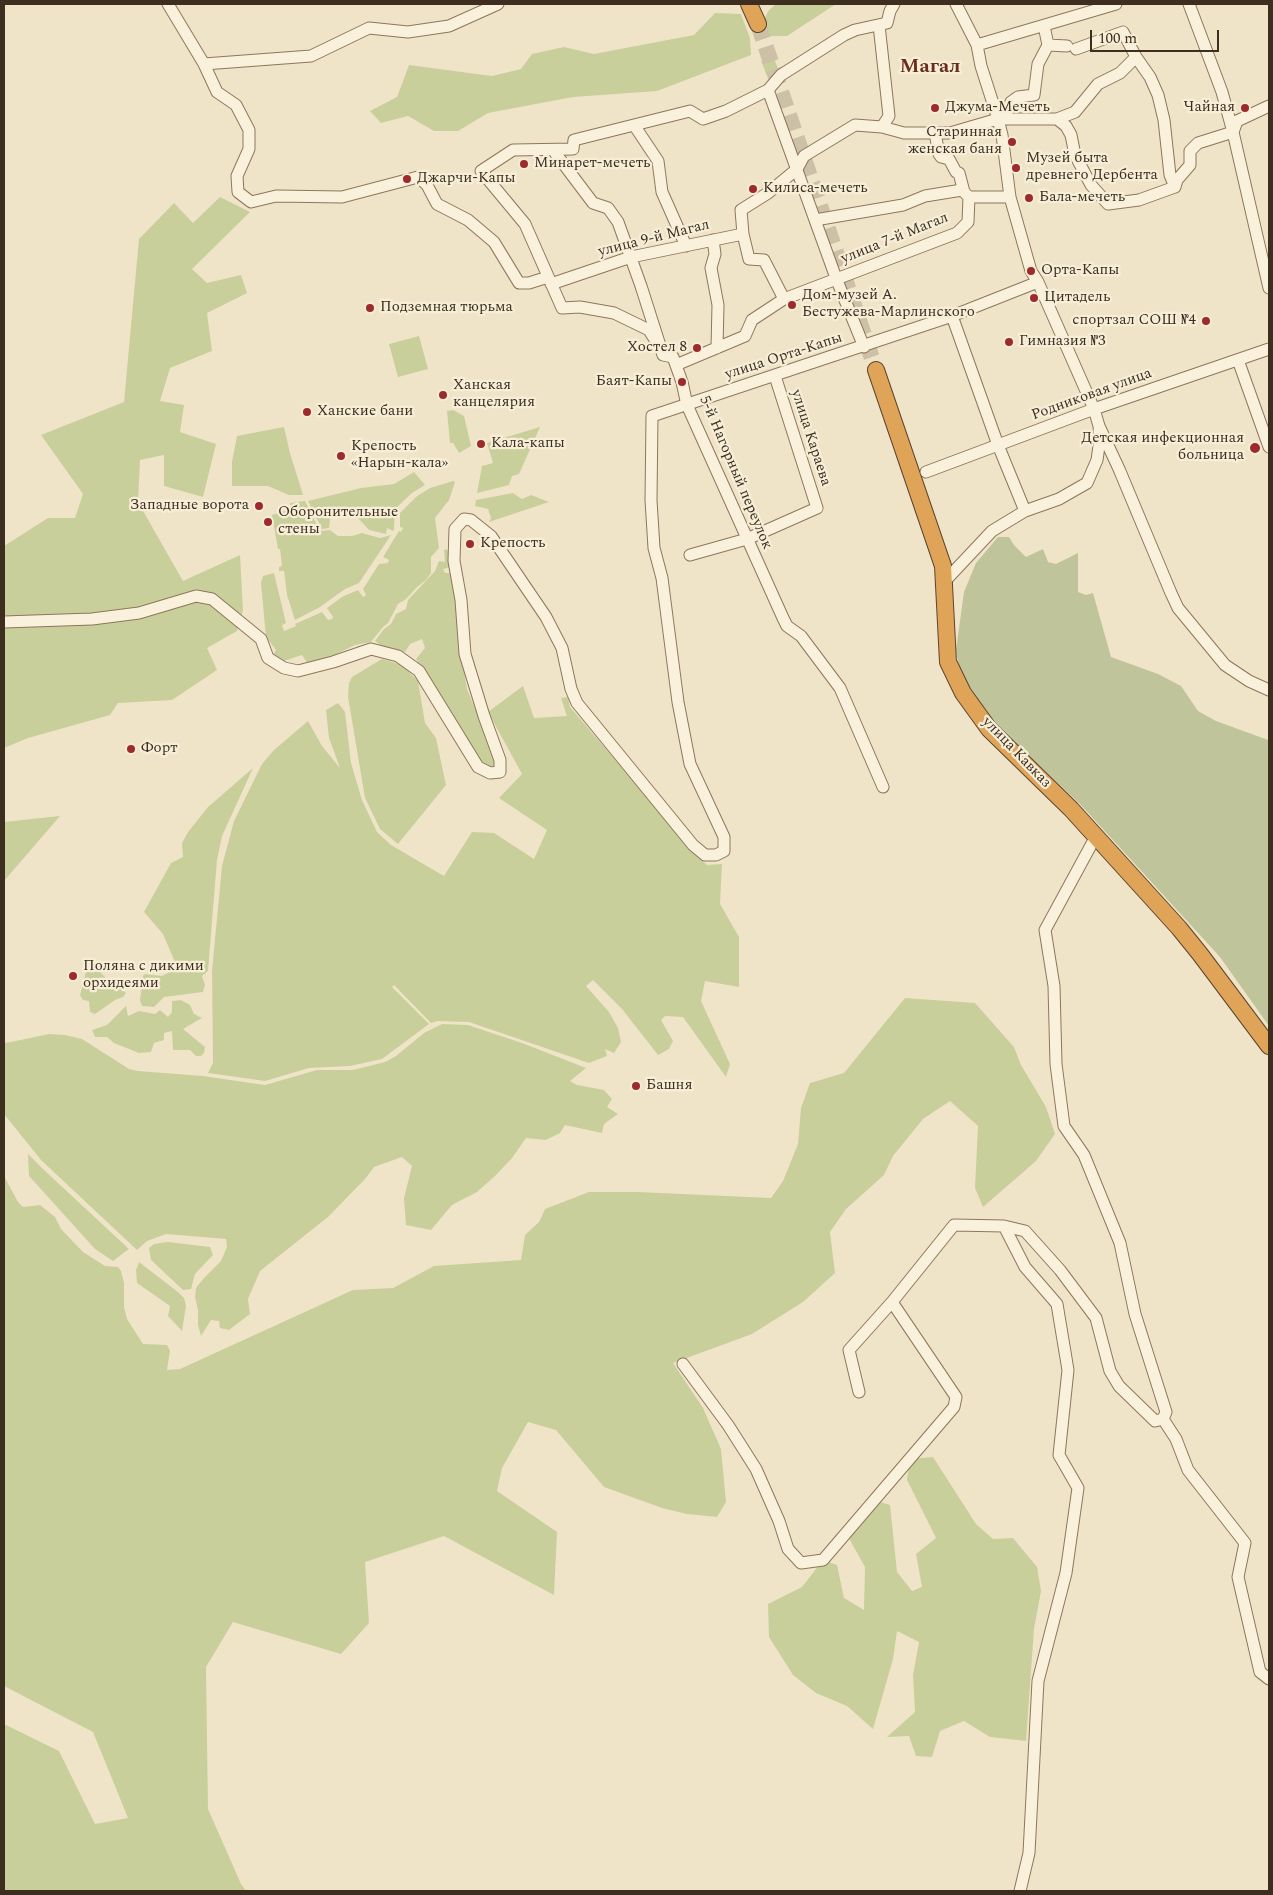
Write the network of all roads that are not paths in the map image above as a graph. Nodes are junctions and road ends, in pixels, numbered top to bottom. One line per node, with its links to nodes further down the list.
1 (168, 4): 14 (street)
2 (498, 4): 14 (street)
3 (749, 4): 8 (highway)
4 (894, 4): 9 (street)
5 (956, 4): 11 (street)
6 (1116, 4): 10 (street)
7 (1189, 4): 21 (street)
8 (758, 24)
9 (880, 25): 15 (street); 20 (street)
10 (1044, 26): 11 (street); 12 (street)
11 (977, 45): 17 (street)
12 (1048, 45): 13 (street); 17 (street)
13 (1136, 57): 18 (street); 25 (street)
14 (204, 64): 35 (street, улица 9-й Магал)
15 (768, 90): 19 (street); 24 (street)
16 (1269, 106): 21 (street)
17 (998, 119): 18 (street); 22 (street); 27 (street)
18 (1057, 119): 25 (street)
19 (634, 125): 23 (street); 31 (street)
20 (882, 127): 22 (street); 24 (street)
21 (1234, 132): 25 (street); 33 (street)
22 (935, 133): 26 (street)
23 (553, 150): 32 (street, 5-й Нагорный переулок); 35 (street)
24 (797, 169): 28 (street); 29 (street)
25 (1175, 187)
26 (966, 194): 27 (street); 28 (street); 34 (street, улица 7-й Магал)
27 (1010, 197): 36 (street)
28 (815, 220): 34 (street)
29 (742, 234): 30 (street, улица 9-й Магал); 38 (street)
30 (713, 240): 31 (street, улица 9-й Магал); 42 (street)
31 (686, 246): 32 (street, улица 9-й Магал)
32 (631, 257): 35 (street, улица 9-й Магал); 40 (street, 5-й Нагорный переулок)
33 (1268, 274): 37 (street)
34 (836, 278): 38 (street, улица 7-й Магал); 41 (street)
35 (550, 281): 40 (street)
36 (1038, 282): 39 (street, улица Орта-Капы); 49 (street)
37 (1269, 288)
38 (784, 299): 42 (street, улица 7-й Магал)
39 (952, 316): 41 (street, улица Орта-Капы); 51 (street)
40 (659, 346): 45 (street, 5-й Нагорный переулок)
41 (864, 347): 47 (street, улица Орта-Капы)
42 (717, 348): 45 (street, улица 7-й Магал)
43 (1269, 349): 44 (street, Родниковая улица)
44 (1238, 360): 49 (street, Родниковая улица); 52 (street)
45 (676, 365): 48 (street, 5-й Нагорный переулок)
46 (876, 370): 57 (highway, улица Кавказ)
47 (775, 376): 48 (street, улица Орта-Капы); 55 (street, улица Караева)
48 (687, 405): 55 (street, 5-й Нагорный переулок); 58 (street, улица Орта-Капы)
49 (1094, 409): 50 (street); 51 (street, Родниковая улица)
50 (1099, 426): 54 (street); 59 (street)
51 (998, 445): 53 (street, Родниковая улица); 54 (street)
52 (1269, 447)
53 (926, 472)
54 (1025, 511): 57 (street)
55 (747, 540): 56 (street); 60 (street, 5-й Нагорный переулок)
56 (690, 555)
57 (945, 581): 61 (highway, улица Кавказ)
58 (4, 622)
59 (1269, 690)
60 (883, 787)
61 (1096, 836): 62 (highway, улица Кавказ); 67 (street)
62 (1269, 1046)
63 (1004, 1226): 64 (street); 67 (street); 69 (street)
64 (892, 1302): 65 (street); 66 (street)
65 (683, 1364)
66 (859, 1392)
67 (1163, 1419): 68 (street)
68 (1269, 1679)
69 (1020, 1891)

